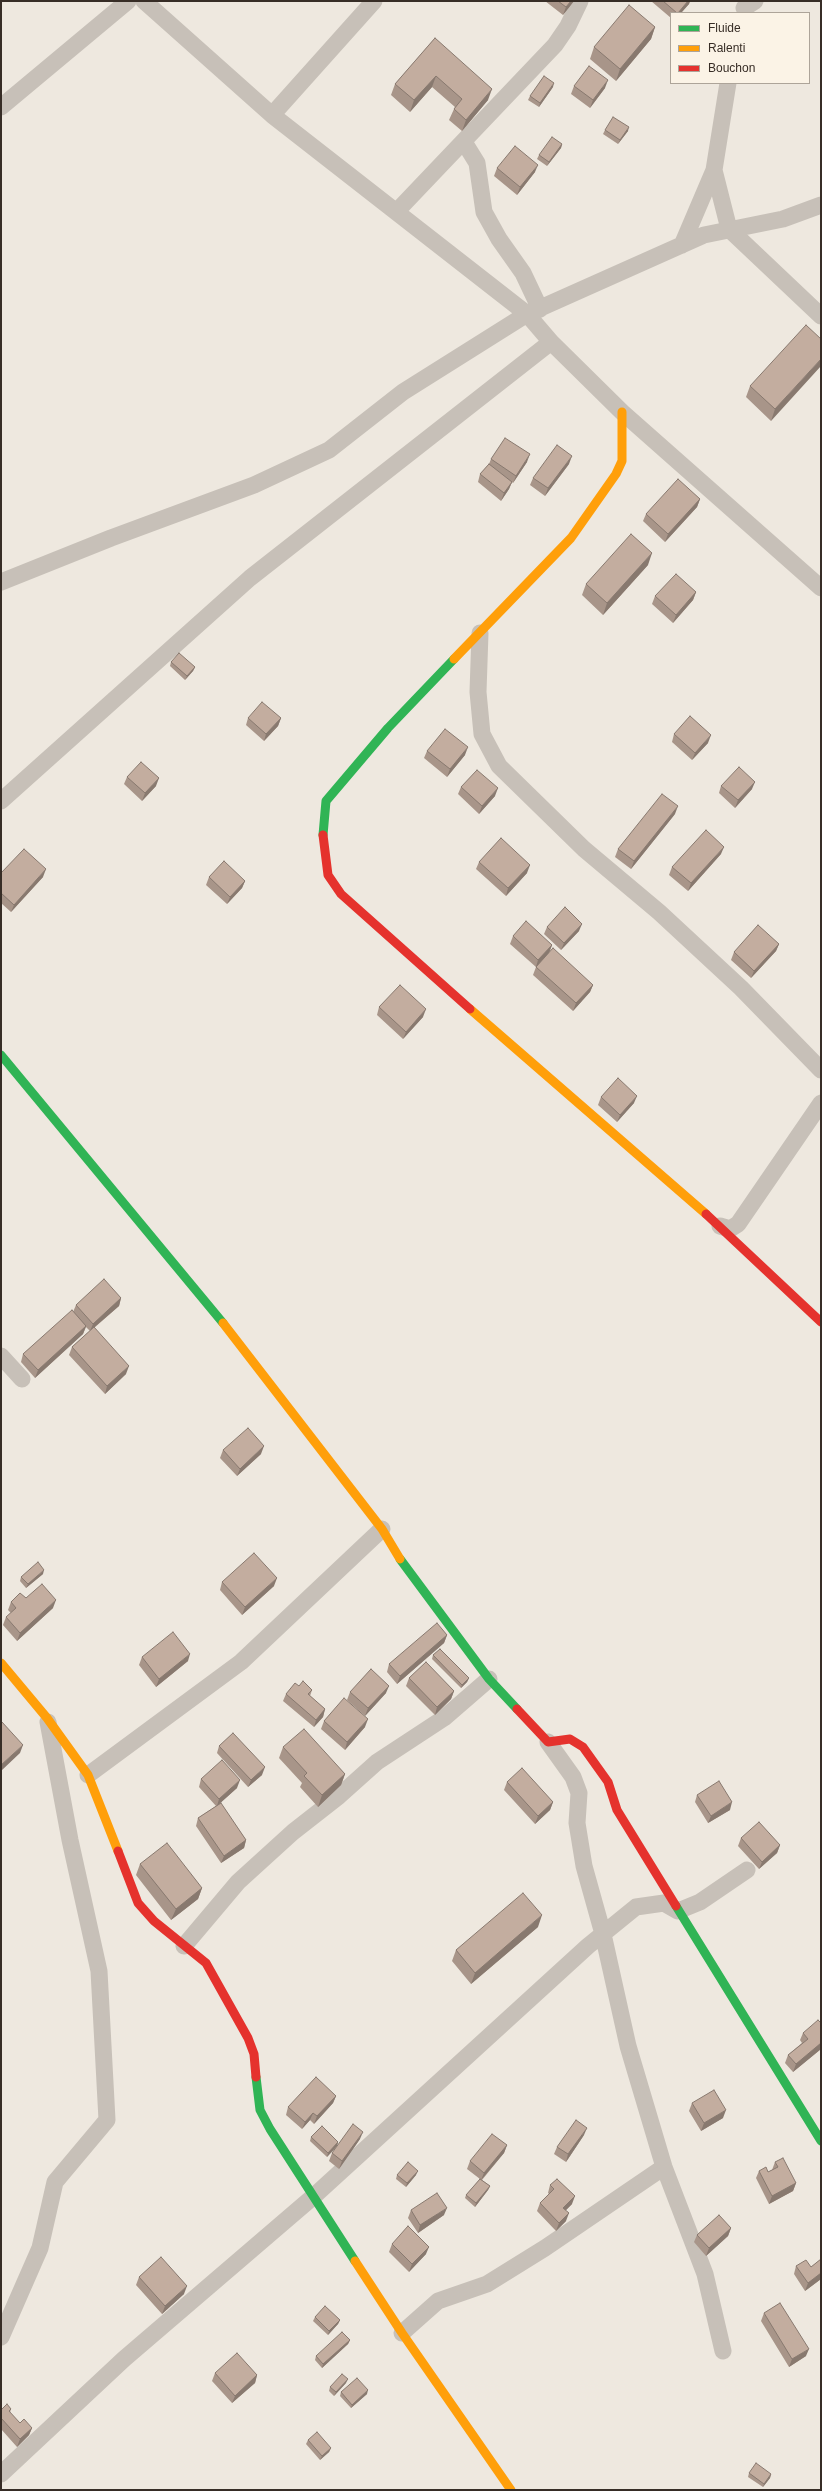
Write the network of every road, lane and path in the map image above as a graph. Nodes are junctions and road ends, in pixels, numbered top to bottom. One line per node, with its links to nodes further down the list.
1 (128, 1): 6 (street)
2 (144, 1): 7 (street)
3 (374, 1): 7 (street)
4 (580, 1): 8 (street)
5 (728, 84): 9 (street)
6 (1, 107)
7 (272, 115): 11 (street)
8 (464, 142): 11 (street); 14 (street)
9 (714, 170): 12 (street); 13 (street)
10 (821, 205): 12 (street)
11 (398, 211): 14 (street)
12 (729, 229): 13 (street); 15 (street)
13 (682, 245): 14 (street)
14 (533, 311): 16 (street); 18 (street)
15 (821, 316)
16 (551, 342): 17 (street); 21 (street)
17 (622, 412): 19 (street); 20 (street)
18 (1, 582)
19 (821, 588)
20 (480, 633): 23 (street); 25 (street)
21 (1, 801)
22 (1, 1055): 29 (street)
23 (821, 1070)
24 (821, 1103): 25 (street)
25 (720, 1226): 26 (street)
26 (821, 1322)
27 (1, 1356): 28 (street)
28 (22, 1379)
29 (382, 1529): 31 (street); 34 (street)
30 (1, 1663): 32 (street)
31 (488, 1679): 33 (street); 38 (street)
32 (47, 1718): 34 (street); 43 (street)
33 (548, 1742): 36 (street); 37 (street)
34 (88, 1775): 38 (street)
35 (747, 1870): 36 (street)
36 (678, 1911): 37 (street); 39 (street)
37 (603, 1934): 40 (street); 41 (street)
38 (184, 1946): 41 (street)
39 (821, 2141)
40 (664, 2167): 42 (street); 44 (street)
41 (314, 2196): 42 (street); 45 (street)
42 (402, 2333): 46 (street)
43 (1, 2338)
44 (723, 2351)
45 (1, 2474)
46 (511, 2490)

